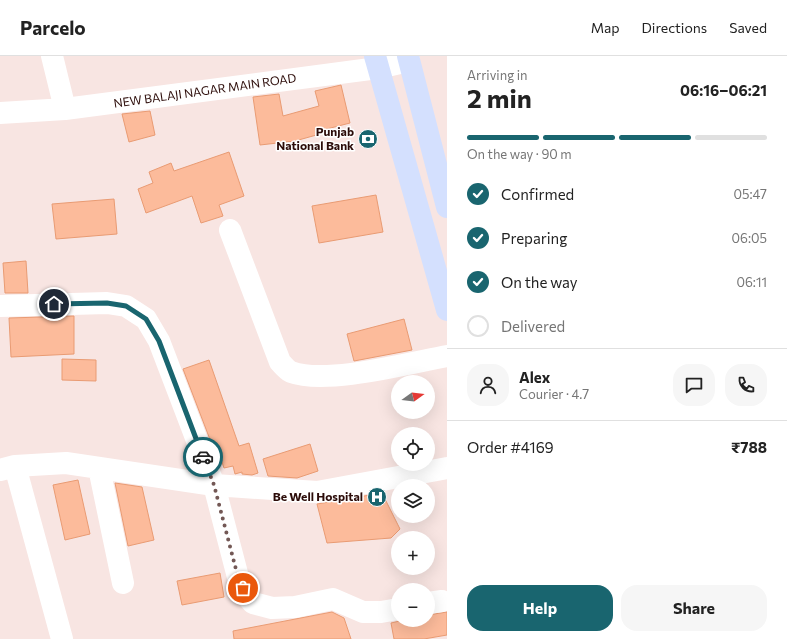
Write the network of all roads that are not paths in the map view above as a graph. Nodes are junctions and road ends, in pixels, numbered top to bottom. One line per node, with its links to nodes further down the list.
1 (52, 56): 4 (street)
2 (409, 58): 3 (street, NEW BALAJI NAGAR MAIN ROAD); 6 (main road)
3 (377, 62): 4 (street, NEW BALAJI NAGAR MAIN ROAD); 9 (main road)
4 (65, 109): 5 (street, NEW BALAJI NAGAR MAIN ROAD)
5 (0, 113)
6 (447, 207)
7 (230, 230): 10 (street)
8 (0, 306): 14 (street)
9 (447, 310)
10 (447, 356)
11 (8, 468): 12 (street); 17 (street)
12 (99, 468): 14 (street); 15 (street)
13 (447, 468): 14 (street)
14 (214, 485): 16 (street)
15 (123, 583)
16 (391, 610)
17 (62, 639)

